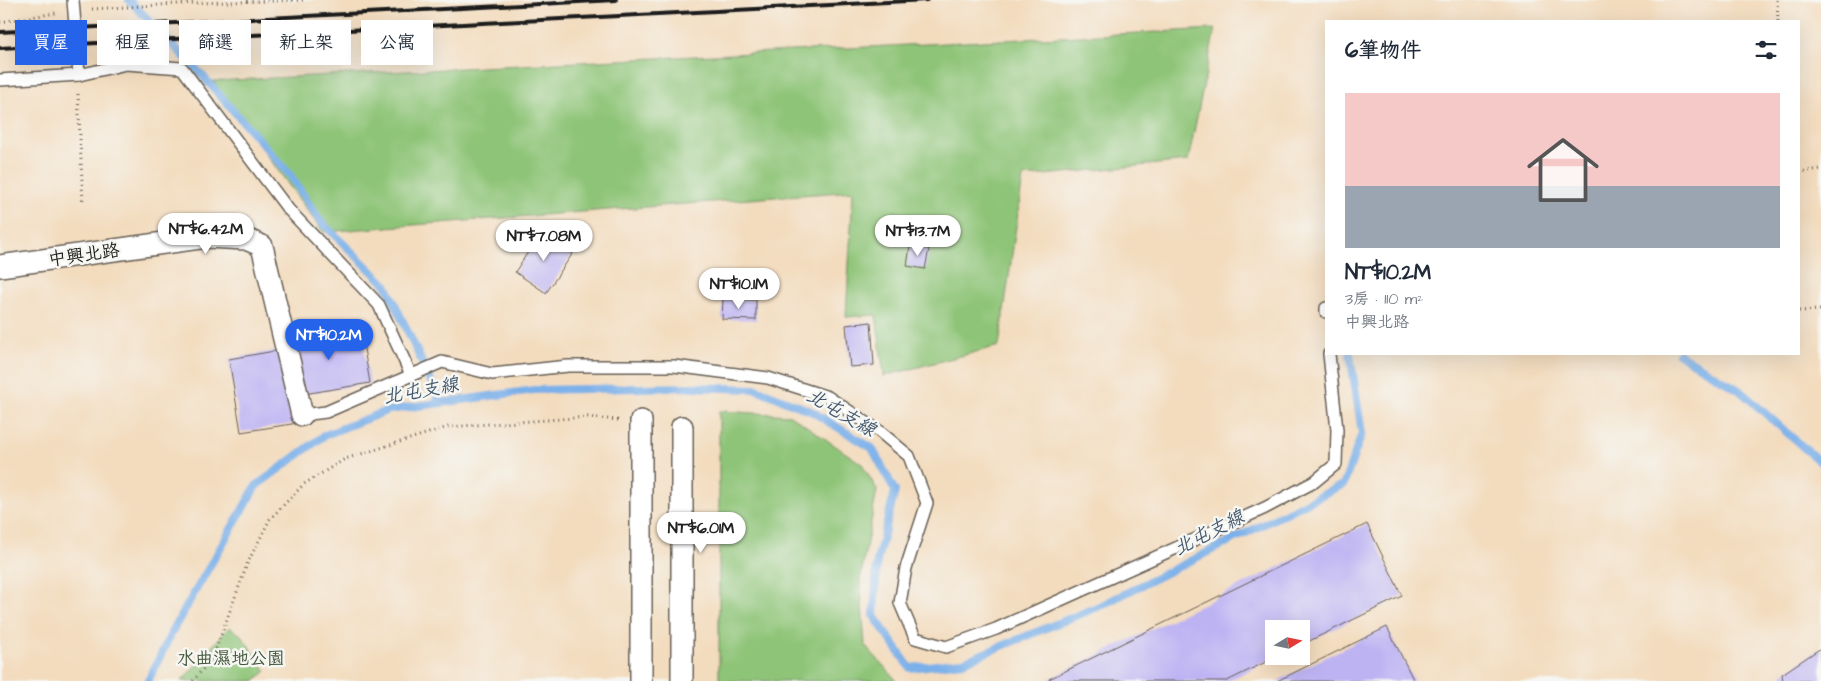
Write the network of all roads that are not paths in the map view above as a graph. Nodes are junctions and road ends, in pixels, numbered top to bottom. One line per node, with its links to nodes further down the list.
1 (74, 5): 2 (lane)
2 (80, 75): 3 (lane); 6 (lane)
3 (0, 80)
4 (0, 266): 7 (street, 中興北路)
5 (1329, 355): 6 (lane)
6 (411, 375): 7 (lane)
7 (302, 415)
8 (641, 422): 10 (street)
9 (682, 427): 11 (street)
10 (641, 681)
11 (682, 681)

